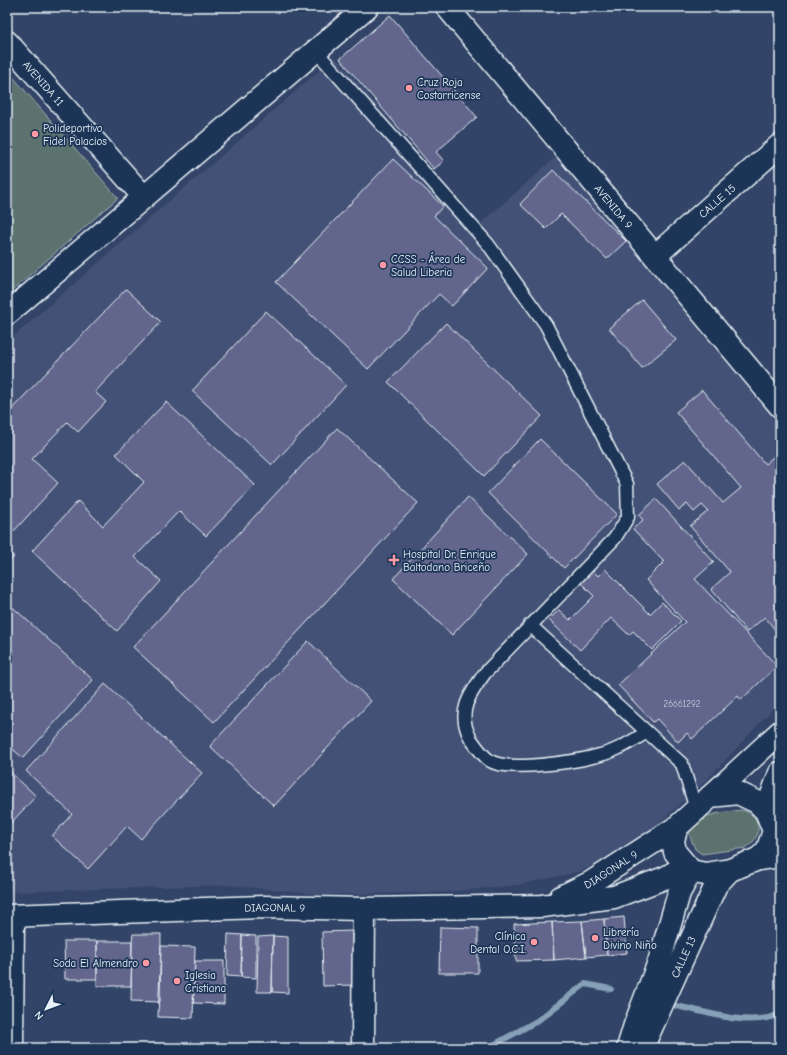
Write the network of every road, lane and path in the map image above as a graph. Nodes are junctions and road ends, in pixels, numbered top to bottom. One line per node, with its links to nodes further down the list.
1 (367, 7): 4 (street)
2 (447, 7): 7 (street, AVENIDA 9)
3 (7, 42): 6 (street, AVENIDA 11)
4 (315, 50): 6 (street); 10 (lane)
5 (780, 145): 7 (street, CALLE 15)
6 (143, 196): 8 (street)
7 (655, 256): 9 (street, AVENIDA 9)
8 (7, 314)
9 (776, 394)
10 (530, 625): 11 (lane); 11 (lane)
11 (647, 732): 14 (lane)
12 (780, 732): 14 (street)
13 (780, 773): 15 (street)
14 (704, 803): 15 (street); 16 (street)
15 (766, 811): 17 (street)
16 (677, 826): 20 (street); 22 (street, DIAGONAL 9)
17 (777, 834): 19 (street)
18 (780, 856): 19 (street)
19 (758, 859): 21 (street)
20 (688, 869): 21 (street); 22 (street, DIAGONAL 9); 27 (street, CALLE 13)
21 (730, 870): 28 (street, CALLE 13)
22 (542, 906): 23 (street, DIAGONAL 9)
23 (364, 909): 24 (street, DIAGONAL 9); 26 (street)
24 (10, 916): 25 (street)
25 (12, 1048)
26 (363, 1048)
27 (628, 1048)
28 (642, 1048)

